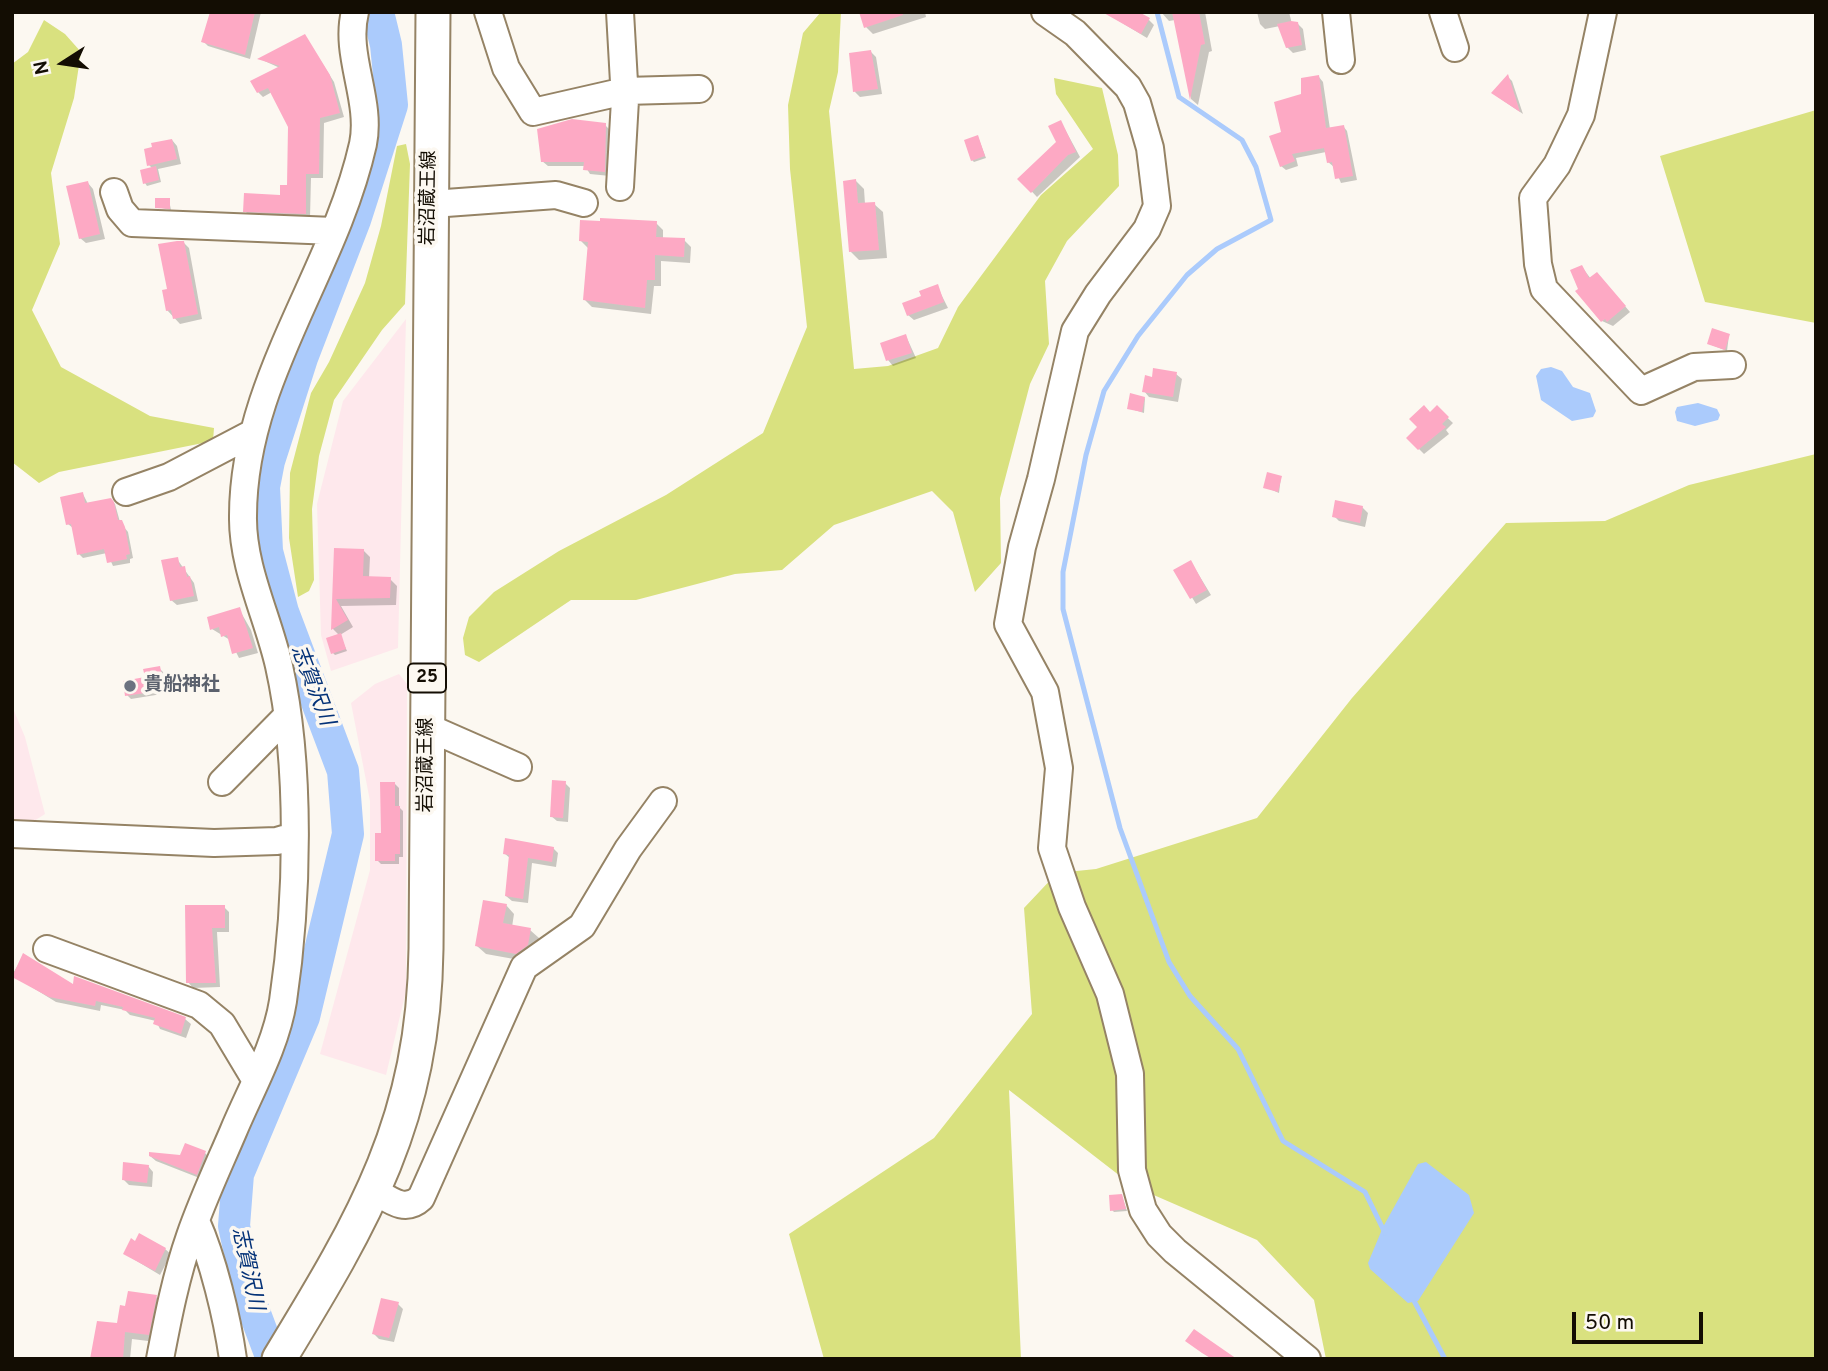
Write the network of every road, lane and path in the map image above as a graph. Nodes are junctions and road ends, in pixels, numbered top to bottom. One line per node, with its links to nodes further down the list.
1 (433, 12): 15 (main road, 岩沼蔵王線 / 25)
2 (488, 12): 12 (street)
3 (620, 12): 12 (street)
4 (1045, 12): 35 (street)
5 (1336, 12): 10 (street)
6 (1443, 12): 9 (street)
7 (1603, 12): 18 (street)
8 (354, 15): 17 (street)
9 (1455, 48)
10 (1341, 60)
11 (699, 89): 12 (street)
12 (625, 91): 13 (street)
13 (620, 187)
14 (114, 192): 17 (street)
15 (430, 201): 16 (street); 22 (main road, 岩沼蔵王線 / 25)
16 (584, 203)
17 (334, 232): 19 (street)
18 (1732, 365)
19 (251, 434): 20 (street); 21 (street)
20 (126, 492)
21 (286, 717): 24 (street); 27 (street)
22 (427, 727): 23 (street); 30 (main road, 岩沼蔵王線 / 25)
23 (518, 766)
24 (222, 782)
25 (663, 801): 30 (street)
26 (12, 834): 27 (street)
27 (294, 836): 29 (street)
28 (47, 949): 29 (street)
29 (255, 1079): 31 (street)
30 (375, 1191): 34 (main road, 岩沼蔵王線 / 25)
31 (196, 1221): 32 (street); 33 (street)
32 (160, 1359)
33 (233, 1359)
34 (279, 1359)
35 (1307, 1359)

